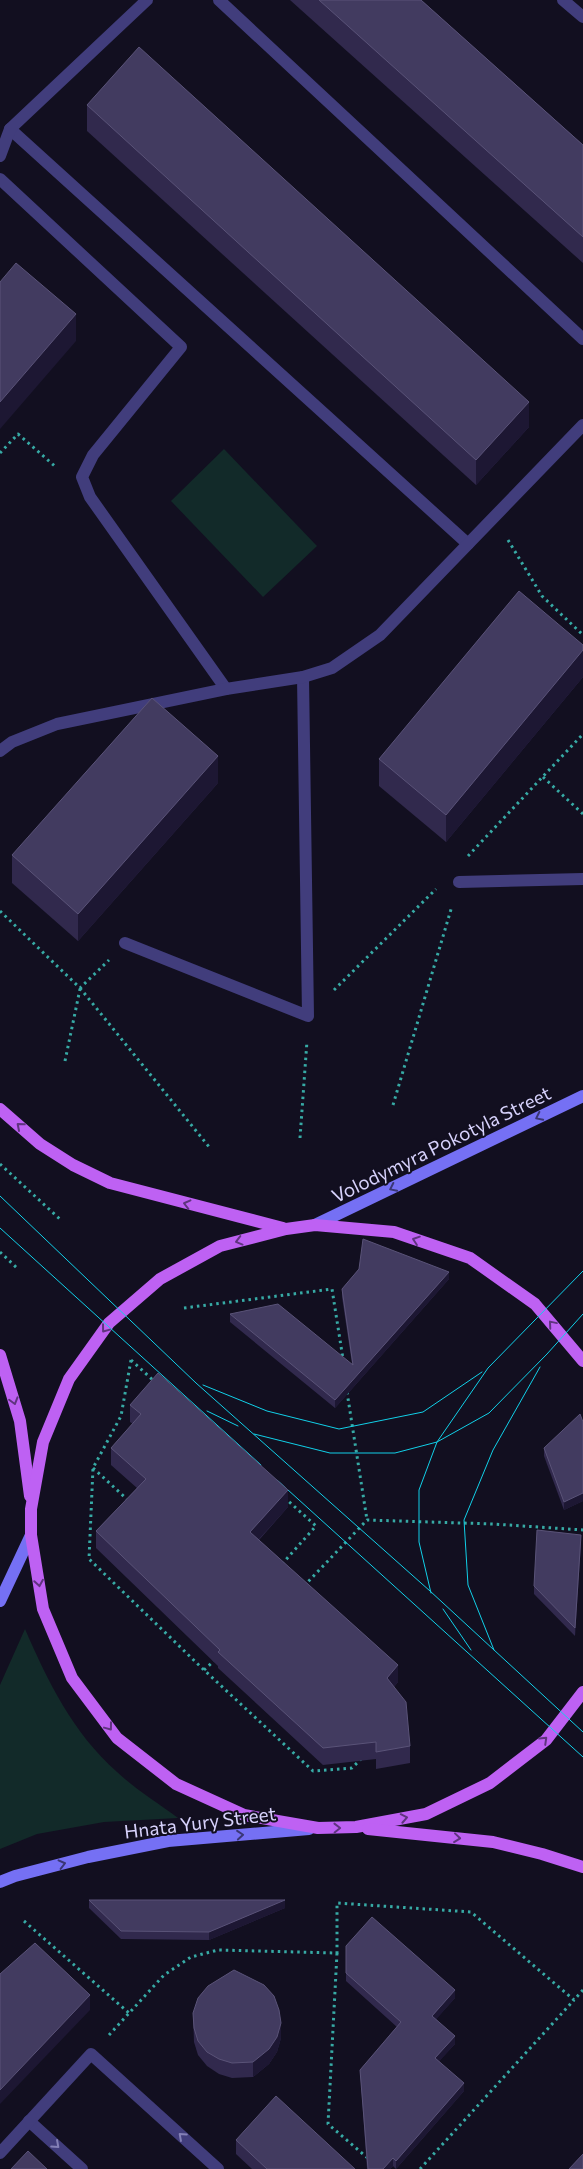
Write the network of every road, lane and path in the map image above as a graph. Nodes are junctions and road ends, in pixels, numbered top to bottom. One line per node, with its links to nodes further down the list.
1 (146, 0): 5 (street)
2 (219, 0): 8 (street)
3 (563, 0): 4 (street)
4 (583, 18)
5 (10, 129): 6 (street); 13 (street)
6 (0, 156)
7 (0, 179): 11 (street)
8 (583, 339)
9 (583, 425): 12 (street)
10 (0, 453): 11 (path)
11 (90, 497): 16 (street)
12 (494, 517): 13 (street); 14 (path)
13 (468, 544): 15 (street)
14 (583, 634)
15 (303, 677): 16 (street); 25 (street)
16 (226, 689): 17 (street)
17 (0, 751)
18 (542, 777): 19 (path)
19 (583, 814)
20 (583, 879): 21 (street)
21 (459, 882): 28 (path)
22 (0, 911): 24 (path)
23 (125, 943): 24 (path); 25 (street)
24 (80, 988): 26 (path); 31 (path)
25 (308, 1016): 30 (path)
26 (65, 1060)
27 (583, 1096): 34 (street, Volodymyra Pokotyla Street, one-way to 34)
28 (393, 1105)
29 (0, 1109): 35 (main road, one-way to 29)
30 (300, 1138)
31 (210, 1148)
32 (0, 1164): 33 (path)
33 (62, 1221)
34 (315, 1225): 35 (main road); 41 (main road, one-way to 34)
35 (286, 1229): 47 (main road, one-way to 47)
36 (0, 1252): 37 (path)
37 (18, 1269)
38 (184, 1308): 40 (path)
39 (0, 1355): 47 (main road, one-way to 47)
40 (344, 1362)
41 (583, 1362)
42 (160, 1387): 44 (path)
43 (346, 1389): 48 (path)
44 (93, 1468): 46 (path); 55 (path)
45 (279, 1493): 51 (path)
46 (136, 1507)
47 (31, 1509): 50 (main road)
48 (367, 1520): 49 (path); 52 (path)
49 (583, 1530)
50 (31, 1535): 53 (street); 59 (main road, one-way to 59)
51 (276, 1570)
52 (298, 1593)
53 (0, 1601)
54 (217, 1657): 55 (path)
55 (204, 1670): 57 (path)
56 (583, 1692): 58 (main road, one-way to 56)
57 (366, 1754)
58 (356, 1827): 59 (main road, one-way to 58); 60 (main road, one-way to 60)
59 (318, 1828): 61 (street, Hnata Yury Street, one-way to 59)
60 (583, 1867)
61 (0, 1882)
62 (24, 1921): 66 (path)
63 (337, 1953): 65 (path); 66 (path); 70 (path)
64 (583, 1990): 65 (path)
65 (574, 2000): 73 (path)
66 (129, 2013): 67 (path)
67 (91, 2054): 68 (street); 72 (street, one-way to 67)
68 (29, 2121): 69 (street); 71 (street, one-way to 71)
69 (0, 2153)
70 (372, 2163)
71 (82, 2169)
72 (218, 2169)
73 (420, 2169)

